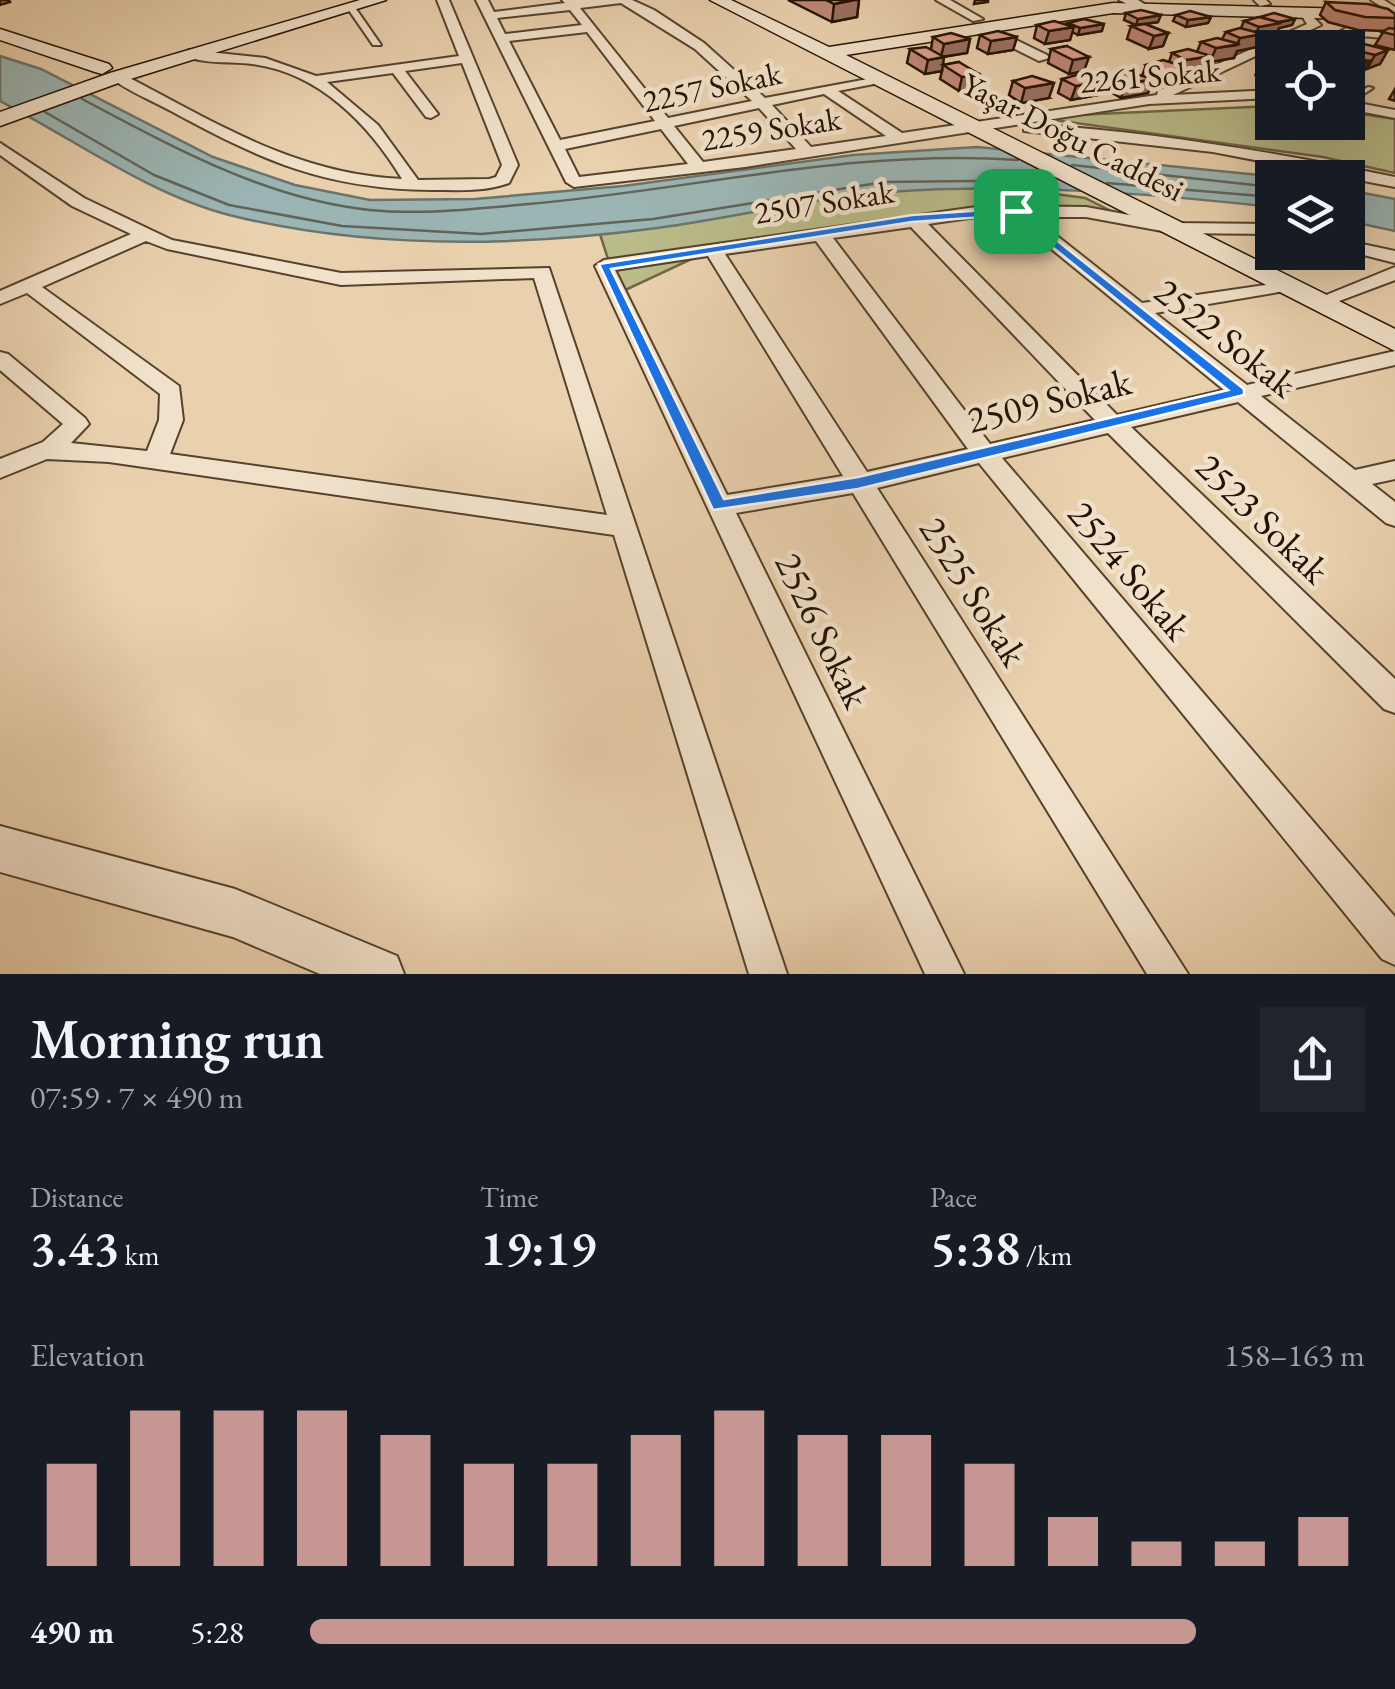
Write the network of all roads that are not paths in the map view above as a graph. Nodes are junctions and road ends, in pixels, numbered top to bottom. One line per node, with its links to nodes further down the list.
1 (378, 0): 11 (main road)
2 (443, 0): 26 (street)
3 (482, 0): 13 (street)
4 (622, 0): 10 (street); 37 (street)
5 (718, 0): 23 (main road, Yaşar Doğu Caddesi)
6 (942, 0): 15 (street)
7 (1116, 0): 15 (main road)
8 (1139, 2): 9 (main road); 14 (main road); 15 (main road)
9 (1262, 2): 12 (main road)
10 (571, 3): 13 (street); 16 (street)
11 (343, 4): 22 (street); 24 (main road); 28 (main road)
12 (1390, 9): 14 (main road)
13 (489, 16): 21 (street)
14 (1308, 18): 17 (street); 35 (street)
15 (981, 24): 23 (main road); 25 (street)
16 (591, 28): 21 (street); 42 (street)
17 (1345, 30)
18 (1365, 32): 20 (street)
19 (0, 34): 28 (main road)
20 (1395, 35)
21 (500, 38): 45 (street)
22 (376, 42)
23 (816, 48): 29 (main road, Yaşar Doğu Caddesi)
24 (189, 54): 28 (main road); 30 (street)
25 (1043, 58)
26 (468, 59): 27 (street); 50 (street)
27 (397, 70): 30 (street); 39 (street)
28 (100, 76): 36 (main road); 41 (main road); 50 (street)
29 (879, 79): 32 (street, 2257 Sokak); 43 (main road, Yaşar Doğu Caddesi)
30 (313, 80): 50 (street)
31 (1370, 88): 33 (lane)
32 (827, 90): 37 (street, 2257 Sokak); 44 (street)
33 (1365, 92)
34 (1255, 95): 35 (street, 2261 Sokak)
35 (1149, 100): 43 (street, 2261 Sokak)
36 (0, 104)
37 (764, 104): 42 (street, 2257 Sokak); 47 (street)
38 (1365, 108): 40 (street)
39 (431, 114)
40 (1395, 114)
41 (0, 119)
42 (667, 125): 45 (street, 2257 Sokak); 48 (street)
43 (974, 126): 44 (street, 2259 Sokak); 49 (street); 53 (main road, Yaşar Doğu Caddesi)
44 (899, 138): 47 (street, 2259 Sokak)
45 (556, 146): 48 (street, 2259 Sokak)
46 (0, 148): 56 (street)
47 (807, 152): 48 (street, 2259 Sokak)
48 (699, 168)
49 (1395, 182)
50 (414, 186)
51 (1016, 211): 52 (street, 2507 Sokak); 53 (street, 2507 Sokak); 66 (street, 2522 Sokak)
52 (912, 219): 55 (street, 2507 Sokak); 71 (street, 2523 Sokak)
53 (1173, 228): 54 (street, 2507 Sokak); 62 (main road, Yaşar Doğu Caddesi)
54 (1255, 229)
55 (820, 233): 57 (street, 2507 Sokak); 73 (street, 2524 Sokak)
56 (146, 234): 63 (street); 81 (street)
57 (713, 249): 60 (street, 2507 Sokak); 78 (street, 2525 Sokak)
58 (1365, 250): 59 (street)
59 (1395, 257)
60 (604, 266): 79 (street, 2526 Sokak)
61 (1395, 273): 65 (street)
62 (1285, 285): 65 (main road, Yaşar Doğu Caddesi); 66 (street)
63 (28, 286): 64 (street); 74 (street)
64 (0, 298)
65 (1319, 302): 67 (main road, Yaşar Doğu Caddesi)
66 (1135, 310): 70 (street, 2522 Sokak)
67 (1395, 341)
68 (1395, 358): 70 (street, 2509 Sokak)
69 (0, 359): 72 (street)
70 (1239, 392): 71 (street, 2509 Sokak); 77 (street, 2522 Sokak)
71 (1113, 424): 73 (street, 2509 Sokak); 82 (street, 2523 Sokak)
72 (49, 450): 74 (street); 75 (street)
73 (984, 454): 78 (street, 2509 Sokak); 84 (street, 2524 Sokak)
74 (156, 460): 81 (street)
75 (0, 469)
76 (1395, 470): 77 (street)
77 (1350, 480): 80 (street, 2522 Sokak)
78 (858, 483): 79 (street, 2509 Sokak); 88 (street, 2525 Sokak)
79 (719, 506): 87 (street, 2526 Sokak)
80 (1395, 516)
81 (625, 527): 86 (street)
82 (1395, 699)
83 (0, 849): 85 (street)
84 (1395, 946)
85 (379, 974)
86 (768, 974)
87 (945, 974)
88 (1169, 974)

